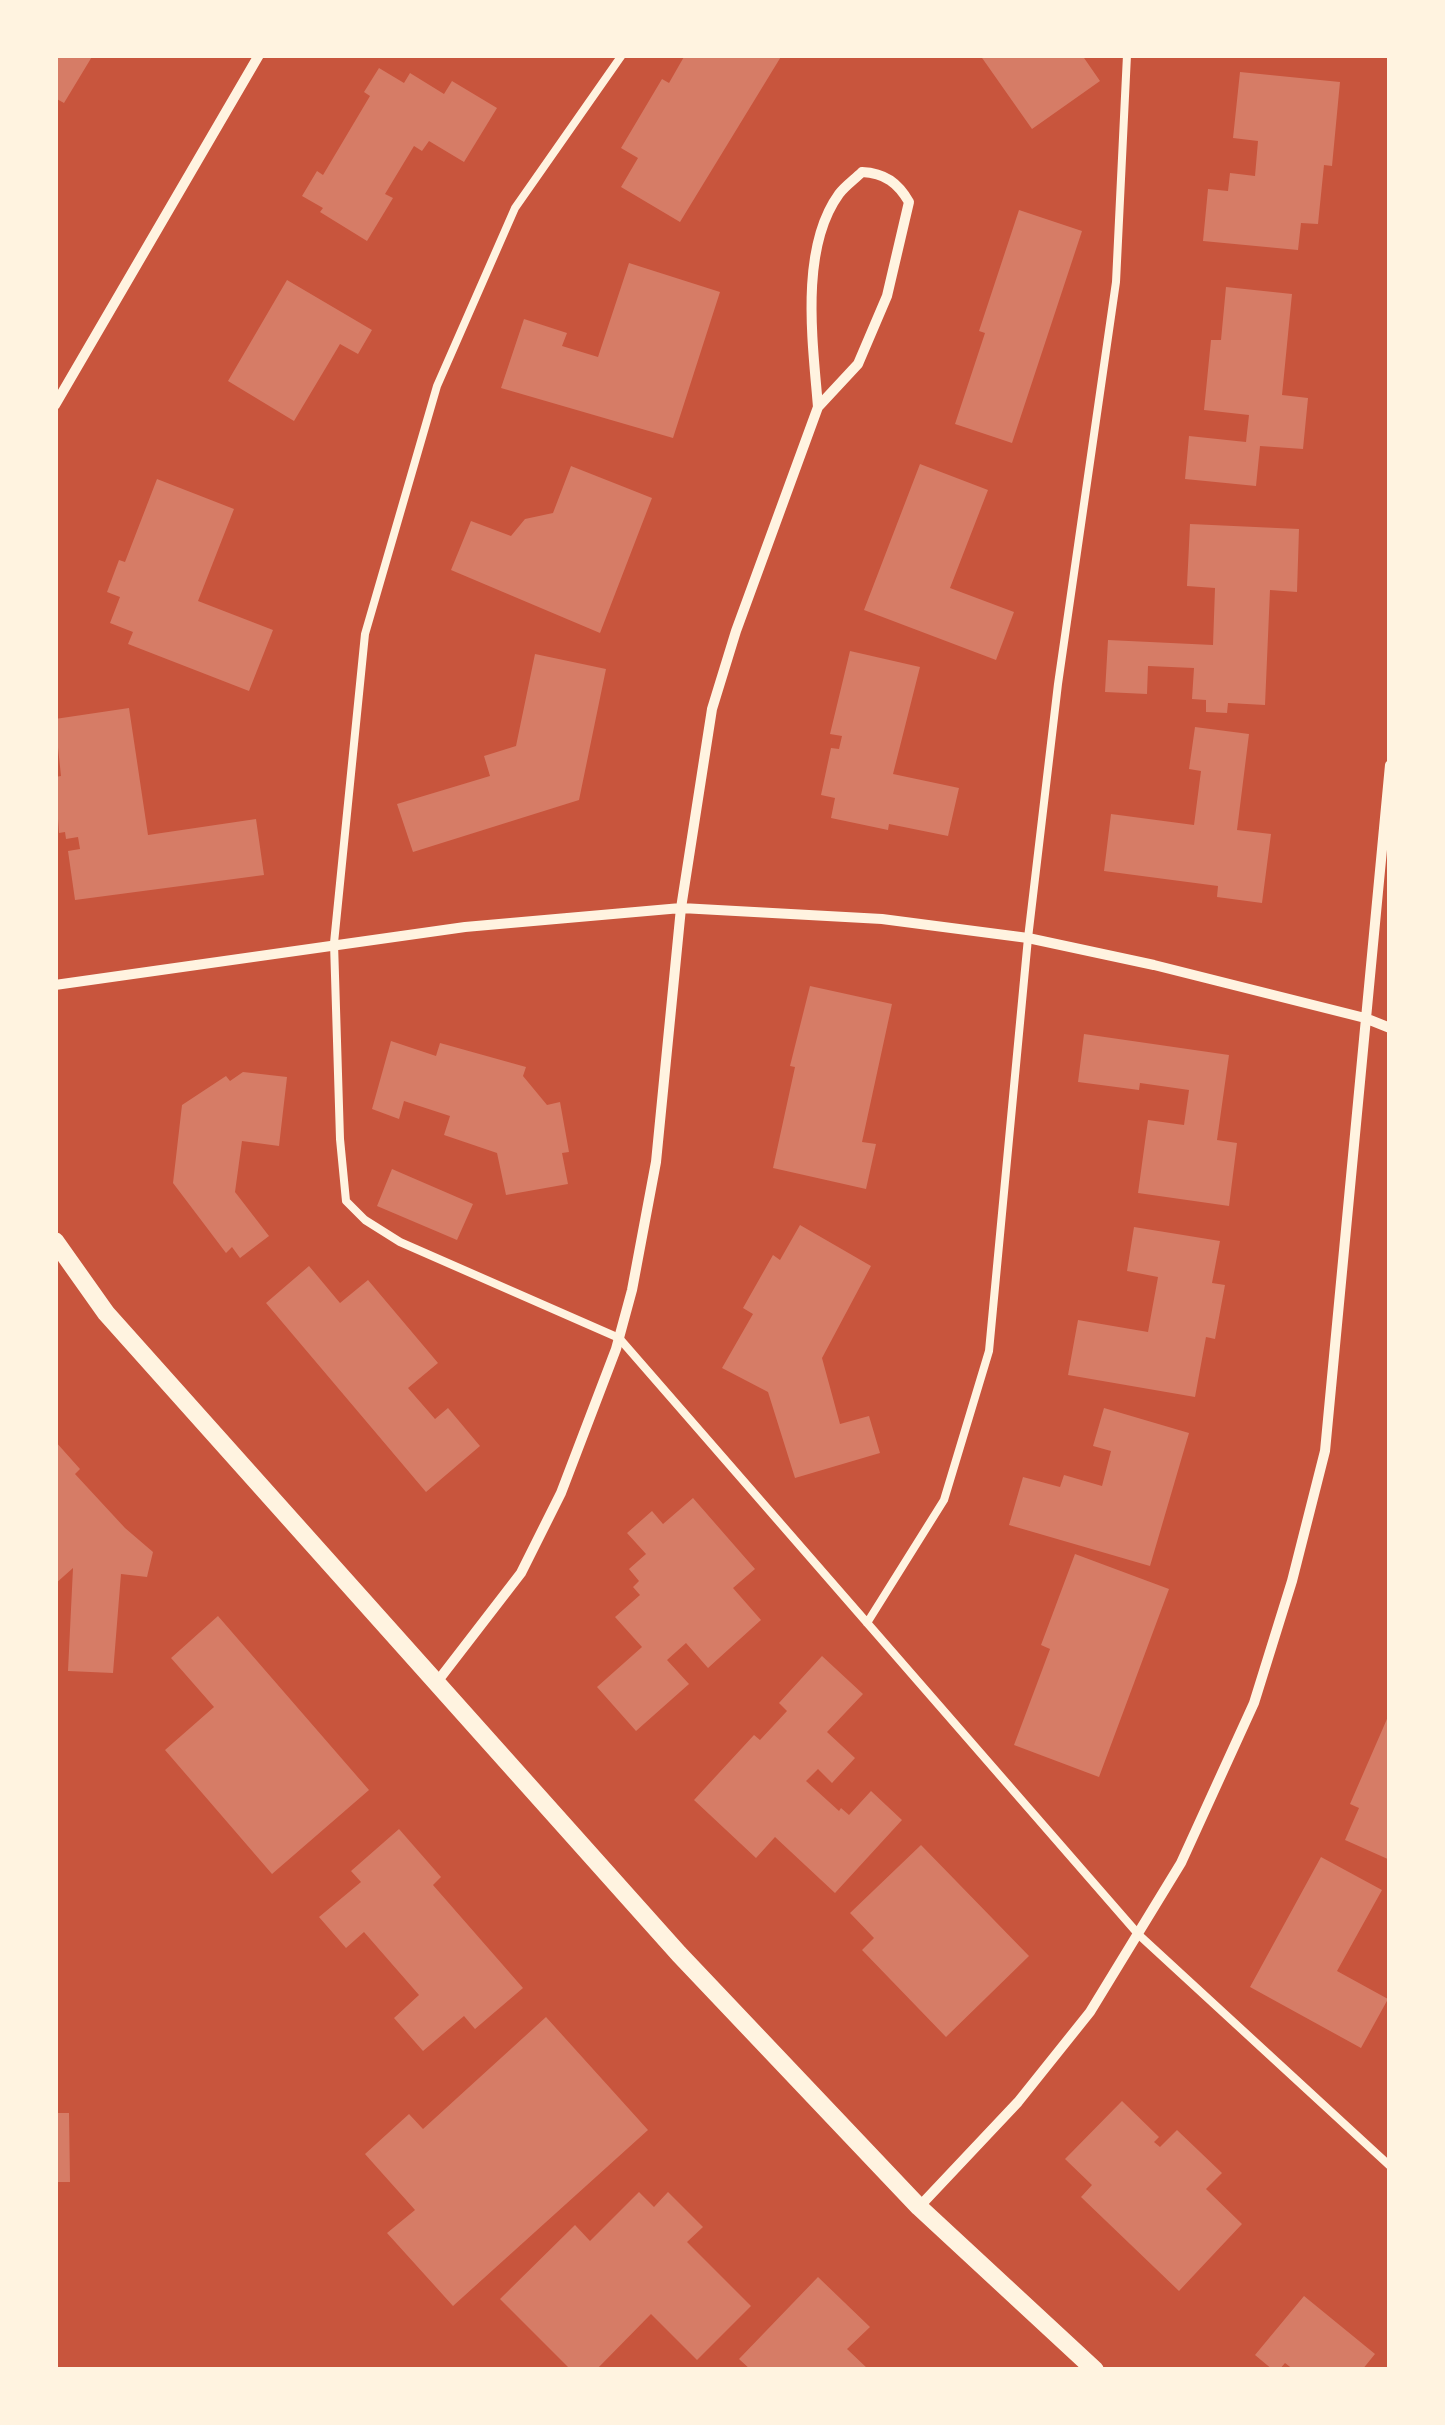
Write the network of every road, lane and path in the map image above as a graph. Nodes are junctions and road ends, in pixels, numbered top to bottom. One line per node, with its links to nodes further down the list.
1 (259, 55): 4 (street)
2 (622, 55): 9 (lane)
3 (1127, 55): 8 (lane)
4 (55, 405)
5 (818, 408): 5 (street); 7 (street)
6 (1390, 765): 11 (street)
7 (681, 908): 8 (street); 9 (street); 14 (street)
8 (1028, 938): 11 (street); 15 (lane)
9 (334, 943): 10 (street); 14 (lane)
10 (55, 985)
11 (1365, 1018): 12 (street); 17 (street)
12 (1390, 1028)
13 (55, 1241): 16 (street)
14 (619, 1338): 15 (lane); 16 (street)
15 (867, 1623): 17 (lane)
16 (437, 1682): 19 (street)
17 (1140, 1935): 18 (lane); 19 (street)
18 (1390, 2166)
19 (918, 2207): 20 (street)
20 (1095, 2370)

